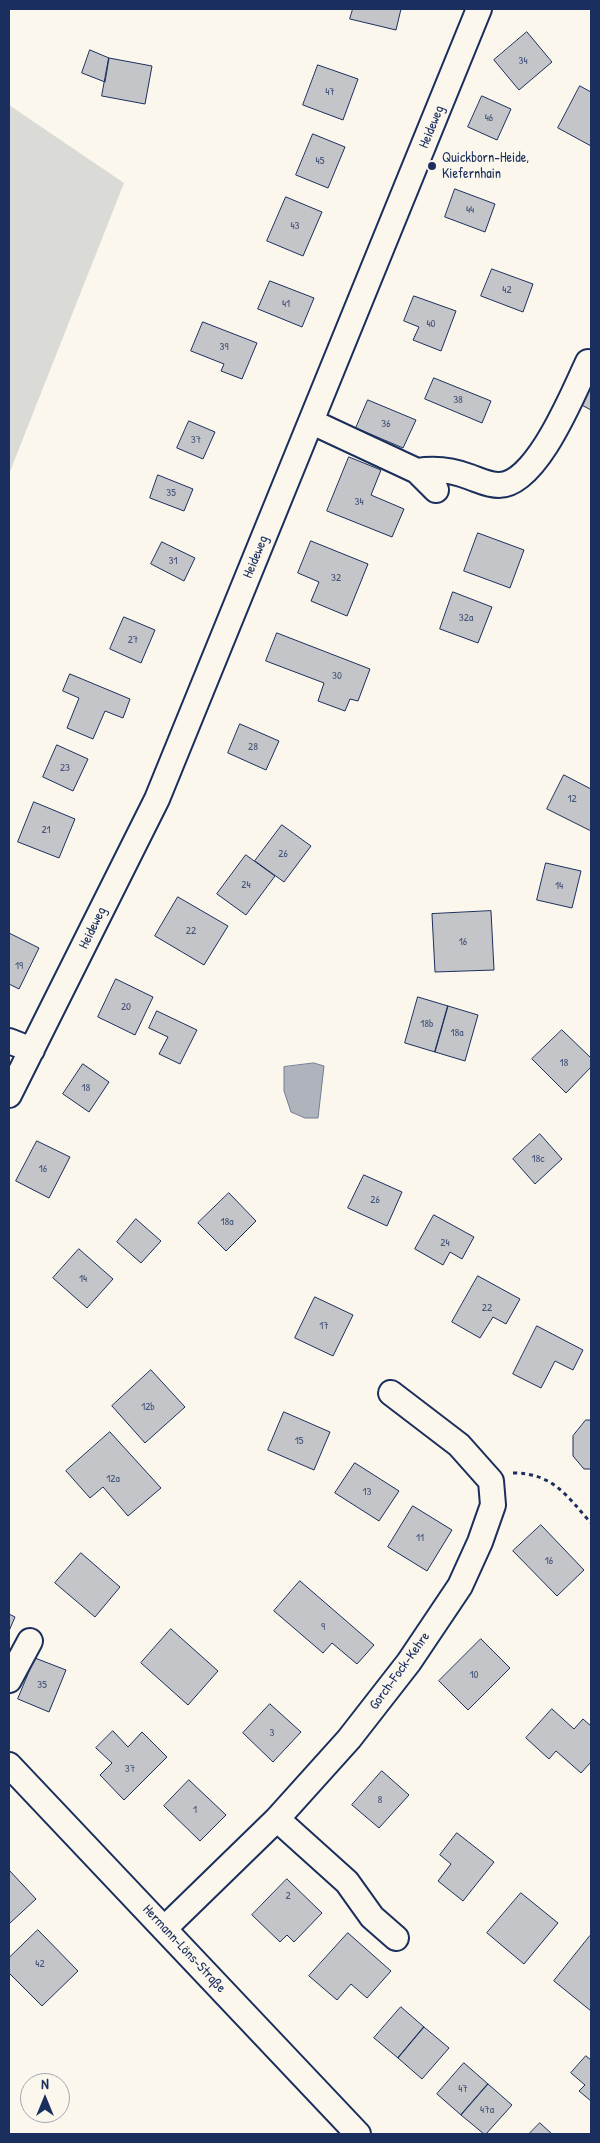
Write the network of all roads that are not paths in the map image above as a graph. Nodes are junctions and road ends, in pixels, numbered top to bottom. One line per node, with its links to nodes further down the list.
1 (479, 9): 3 (street, Heideweg)
2 (588, 362): 4 (street)
3 (312, 422): 4 (street); 7 (street, Heideweg)
4 (417, 471): 5 (street)
5 (436, 490)
6 (9, 1041): 7 (street)
7 (32, 1050): 8 (street, Heideweg)
8 (9, 1095)
9 (391, 1393): 13 (street, Gorch-Fock-Kehre)
10 (30, 1641): 11 (street)
11 (9, 1680)
12 (9, 1765): 14 (street, Hermann-Löns-Straße)
13 (277, 1819): 14 (street, Gorch-Fock-Kehre); 15 (street)
14 (165, 1928): 16 (street, Hermann-Löns-Straße)
15 (396, 1938)
16 (358, 2134)

